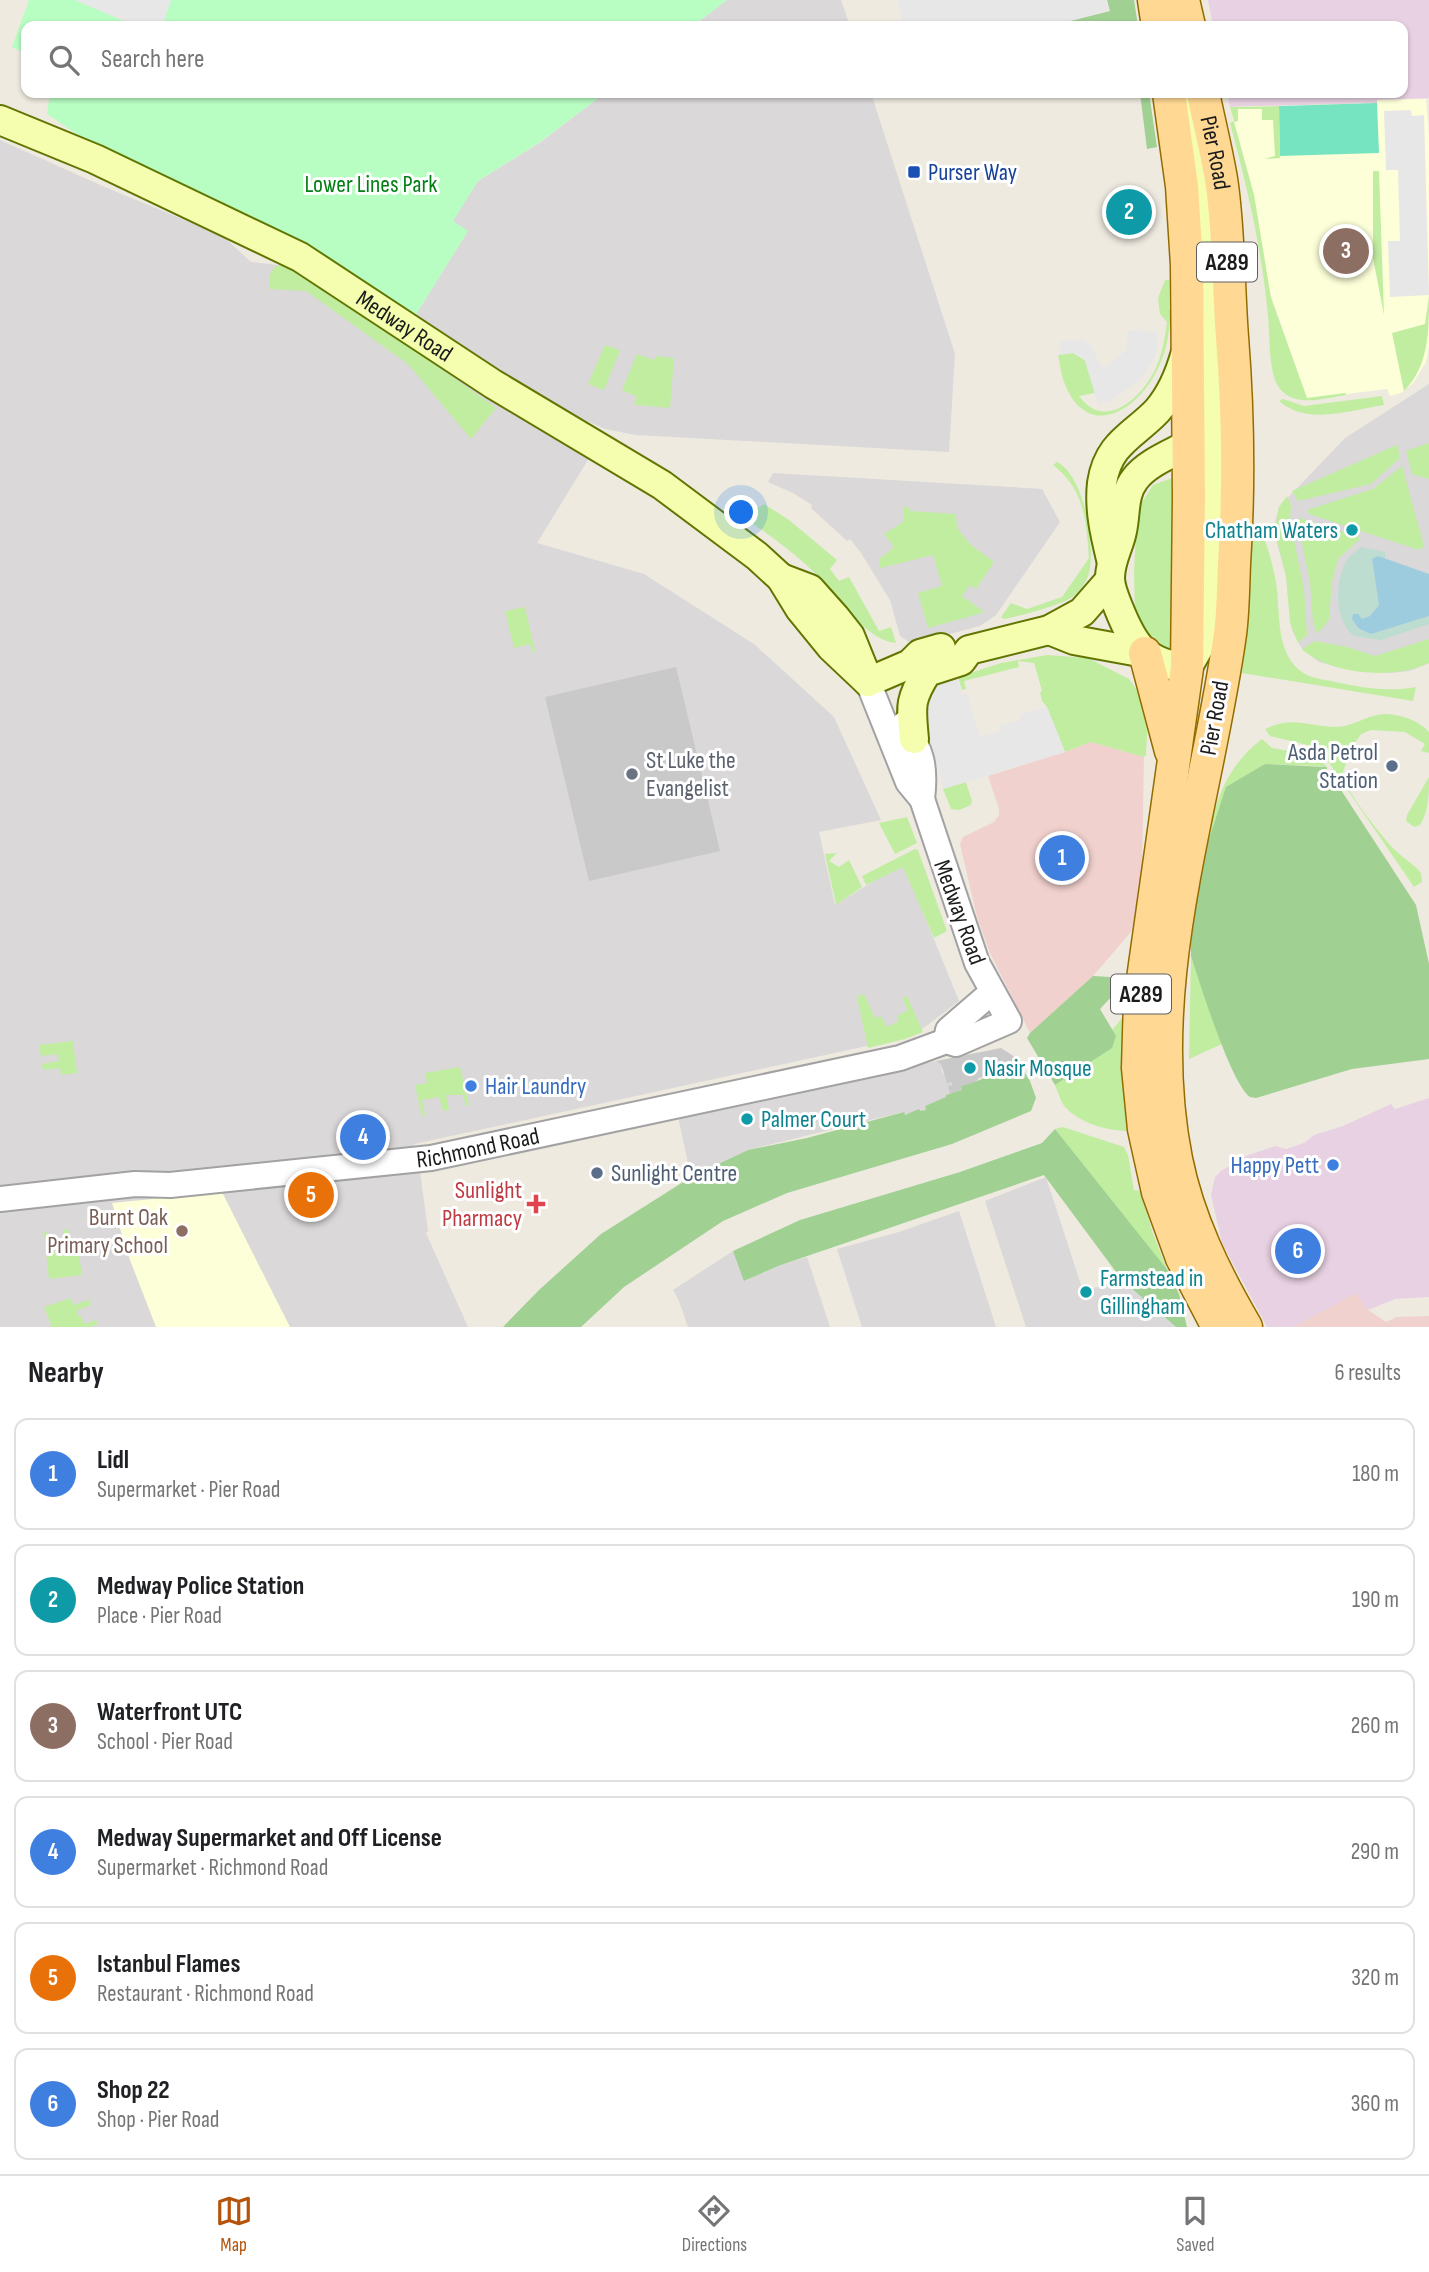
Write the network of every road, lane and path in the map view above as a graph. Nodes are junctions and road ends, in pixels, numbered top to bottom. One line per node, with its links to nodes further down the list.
1 (1154, 0): 2 (main road)
2 (1157, 21)
3 (1170, 98): 7 (main road, Pier Road / A289)
4 (1193, 98): 9 (main road)
5 (1204, 98): 9 (main road, Pier Road / A289)
6 (0, 120): 11 (main road, Medway Road)
7 (1187, 348): 8 (main road, Pier Road / A289); 10 (main road)
8 (1189, 444): 9 (main road); 10 (main road); 16 (main road, Pier Road / A289)
9 (1227, 466): 16 (main road); 26 (main road, Pier Road / A289)
10 (1111, 571): 12 (main road); 14 (main road)
11 (781, 578): 13 (main road, Medway Road); 17 (main road, Medway Road)
12 (1049, 630): 14 (main road); 15 (main road)
13 (850, 636): 15 (main road); 17 (main road, Medway Road)
14 (1145, 653): 16 (main road); 19 (main road)
15 (919, 668): 17 (main road); 18 (main road)
16 (1187, 668): 19 (main road, Pier Road / A289)
17 (868, 682): 18 (street, Medway Road); 20 (street, Medway Road)
18 (914, 739): 20 (street, Medway Road)
19 (1173, 760): 25 (main road, Pier Road / A289)
20 (922, 799): 21 (street, Medway Road)
21 (992, 992): 22 (street, Medway Road); 23 (street)
22 (1009, 1021): 23 (street, Richmond Road)
23 (946, 1041): 24 (street, Richmond Road)
24 (0, 1199)
25 (1218, 1327)
26 (1246, 1327)

